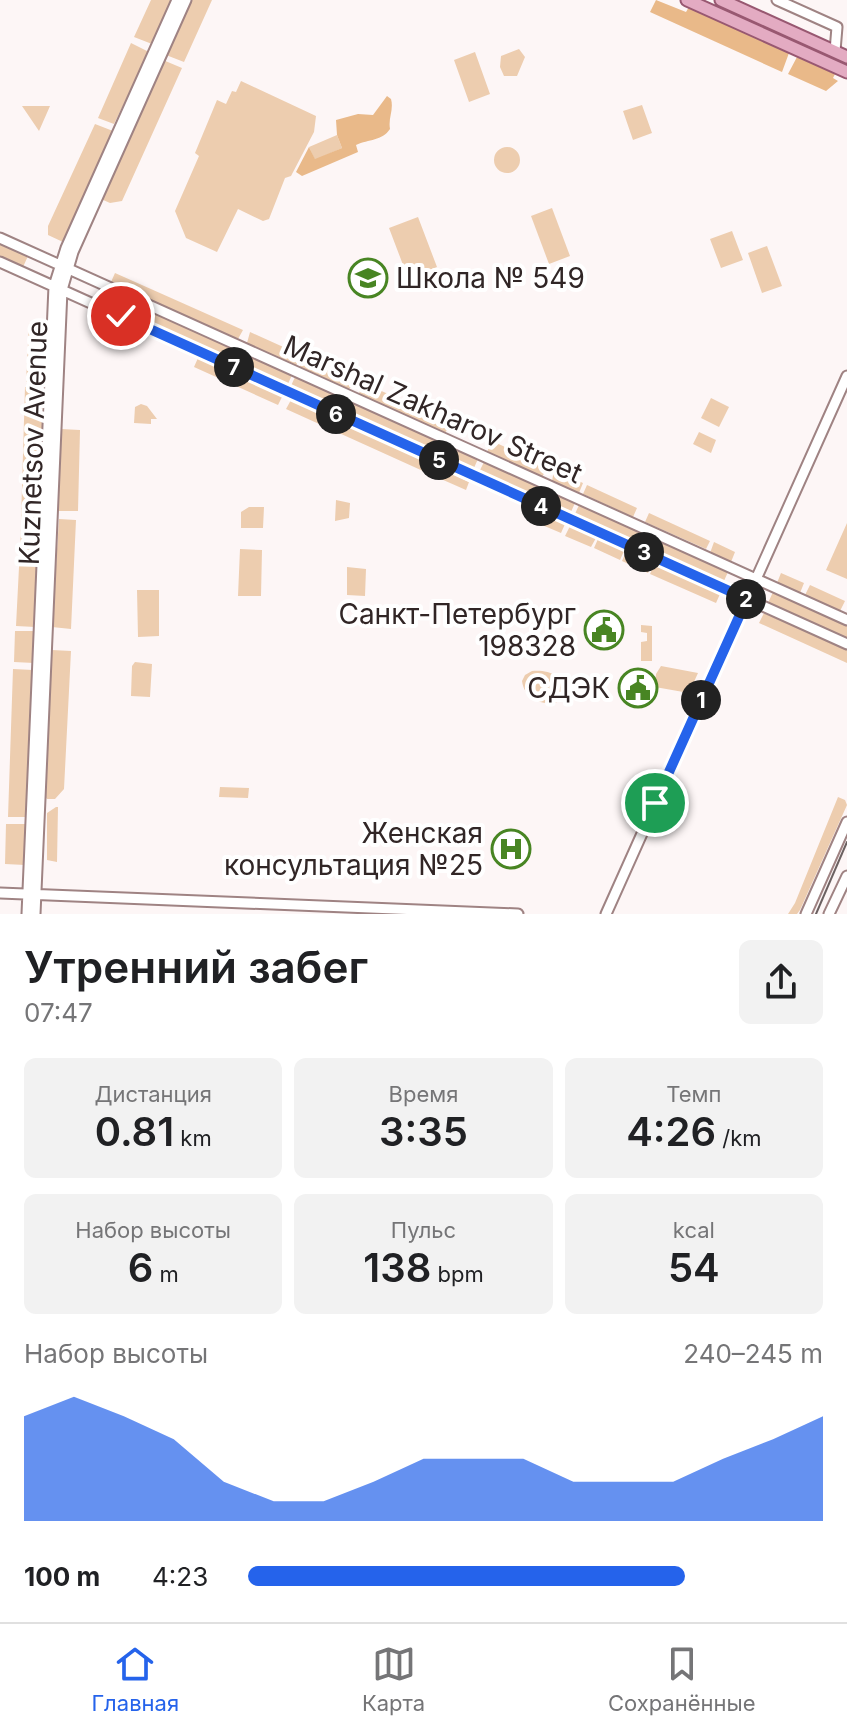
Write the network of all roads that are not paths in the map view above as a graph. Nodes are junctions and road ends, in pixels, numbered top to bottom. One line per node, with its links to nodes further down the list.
1 (177, 0): 11 (street, Kuznetsov Avenue)
2 (186, 0): 11 (street, Kuznetsov Avenue)
3 (687, 0): 8 (main road)
4 (721, 0): 6 (main road)
5 (777, 0): 6 (street)
6 (835, 51): 7 (main road)
7 (847, 57)
8 (847, 72)
9 (0, 238): 11 (street, Marshal Zakharov Street)
10 (0, 262): 12 (street, Marshal Zakharov Street)
11 (63, 266): 12 (street, Kuznetsov Avenue); 14 (street, Marshal Zakharov Street)
12 (58, 288): 15 (street, Marshal Zakharov Street); 21 (street, Kuznetsov Avenue)
13 (847, 376): 14 (street)
14 (756, 579): 15 (street); 16 (street, Marshal Zakharov Street)
15 (747, 599): 17 (street, Marshal Zakharov Street); 25 (street)
16 (847, 620)
17 (847, 644)
18 (847, 822): 26 (street)
19 (847, 876): 27 (street)
20 (0, 893): 21 (street)
21 (32, 894): 22 (street, Kuznetsov Avenue); 23 (street, Kuznetsov Avenue); 24 (street)
22 (27, 914)
23 (35, 914)
24 (518, 914)
25 (606, 914)
26 (806, 914)
27 (829, 914)

